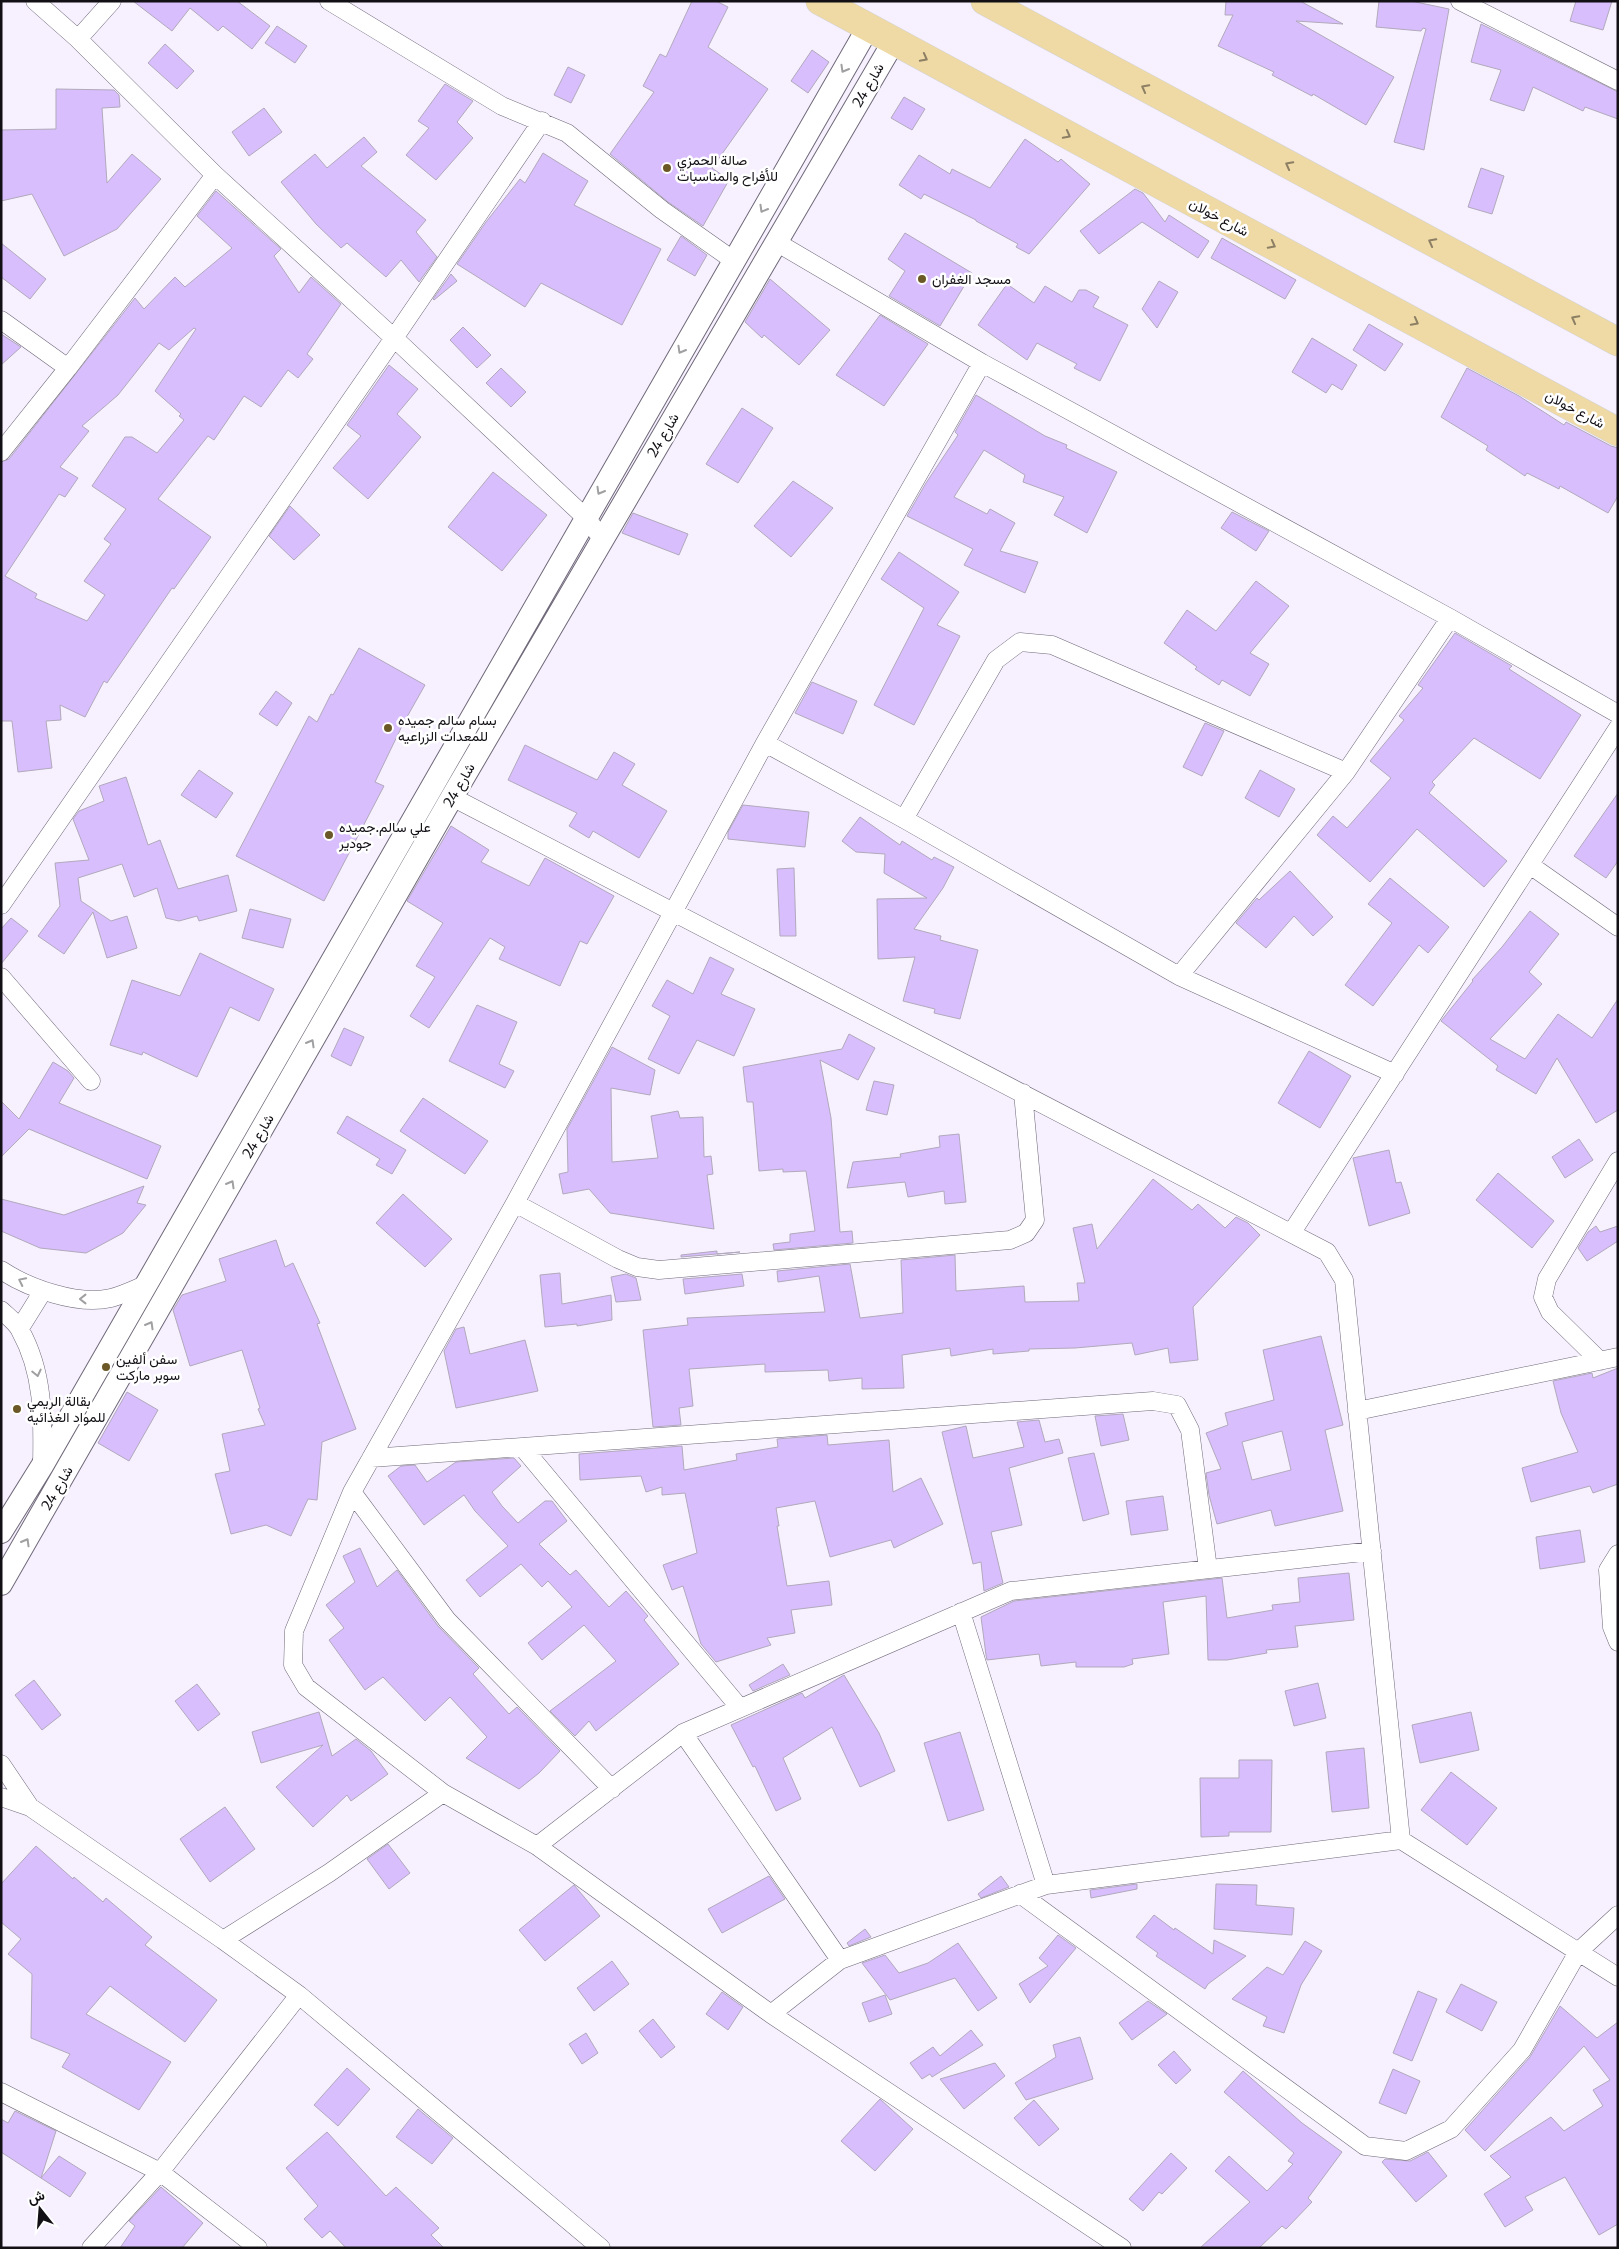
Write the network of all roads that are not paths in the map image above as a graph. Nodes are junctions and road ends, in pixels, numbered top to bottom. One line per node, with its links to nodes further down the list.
1 (35, 1): 8 (street)
2 (112, 1): 8 (street)
3 (329, 1): 11 (street)
4 (820, 1): 7 (main road, شارع خولان)
5 (984, 1): 17 (main road, one-way to 5)
6 (1460, 1): 10 (street)
7 (869, 26): 9 (main road, شارع خولان); 14 (street, شارع 24, one-way to 14)
8 (78, 39): 12 (street)
9 (894, 42): 13 (street, شارع 24); 20 (main road, شارع خولان, one-way to 20)
10 (1618, 81)
11 (542, 121): 14 (street); 16 (street)
12 (215, 174): 16 (street); 19 (street)
13 (776, 242): 18 (street); 23 (street, شارع 24)
14 (733, 260): 22 (street, شارع 24, one-way to 22)
15 (1, 320): 19 (street)
16 (394, 338): 22 (street); 32 (street)
17 (1618, 342)
18 (982, 363): 24 (street); 27 (street)
19 (68, 368): 21 (street)
20 (1618, 432)
21 (1, 452)
22 (585, 517): 23 (street); 44 (street, شارع 24)
23 (602, 538): 29 (street, شارع 24)
24 (1450, 618): 25 (street); 28 (street)
25 (1618, 714)
26 (1618, 728): 31 (street)
27 (765, 743): 30 (street); 33 (street)
28 (1346, 772): 30 (street); 35 (street)
29 (452, 797): 33 (street); 59 (street, شارع 24, one-way to 29)
30 (904, 820): 35 (street)
31 (1530, 866): 34 (street); 37 (street)
32 (1, 905)
33 (672, 910): 39 (street); 41 (street)
34 (1618, 927)
35 (1179, 976): 37 (street)
36 (1, 977): 38 (street)
37 (1395, 1074): 42 (street)
38 (91, 1081)
39 (1023, 1093): 41 (street); 42 (street)
40 (1618, 1160): 49 (street)
41 (515, 1202): 52 (street)
42 (1292, 1232): 50 (street)
43 (1, 1270): 45 (street, one-way to 43)
44 (147, 1284): 45 (street, one-way to 45); 53 (street, شارع 24)
45 (43, 1291): 47 (street)
46 (1, 1310): 47 (street)
47 (20, 1328): 53 (street, one-way to 53)
48 (1618, 1357): 49 (street)
49 (1600, 1361): 50 (street)
50 (1357, 1411): 56 (street)
51 (523, 1448): 52 (street); 58 (street); 62 (street)
52 (371, 1458): 54 (street)
53 (42, 1466): 55 (street, شارع 24)
54 (352, 1492): 65 (street); 66 (street)
55 (1, 1532)
56 (1372, 1551): 58 (street); 69 (street)
57 (1618, 1554): 61 (street)
58 (1208, 1569): 60 (street)
59 (1, 1584)
60 (961, 1612): 62 (street); 71 (street)
61 (1618, 1642)
62 (740, 1708): 63 (street)
63 (683, 1733): 65 (street); 76 (street)
64 (1, 1764): 68 (street)
65 (612, 1789): 70 (street)
66 (442, 1793): 70 (street); 74 (street)
67 (1, 1797): 68 (street)
68 (30, 1807): 74 (street)
69 (1401, 1840): 71 (street); 75 (street)
70 (537, 1846): 79 (street)
71 (1046, 1885): 72 (street)
72 (1020, 1894): 75 (street); 76 (street)
73 (1618, 1915): 75 (street)
74 (223, 1940): 78 (street)
75 (1578, 1952): 77 (street)
76 (840, 1960): 79 (street)
77 (1618, 1978)
78 (299, 1995): 81 (street); 84 (street)
79 (771, 2014): 85 (street)
80 (1, 2092): 81 (street)
81 (160, 2172): 82 (street); 83 (street)
82 (91, 2248)
83 (258, 2248)
84 (601, 2248)
85 (1122, 2248)

